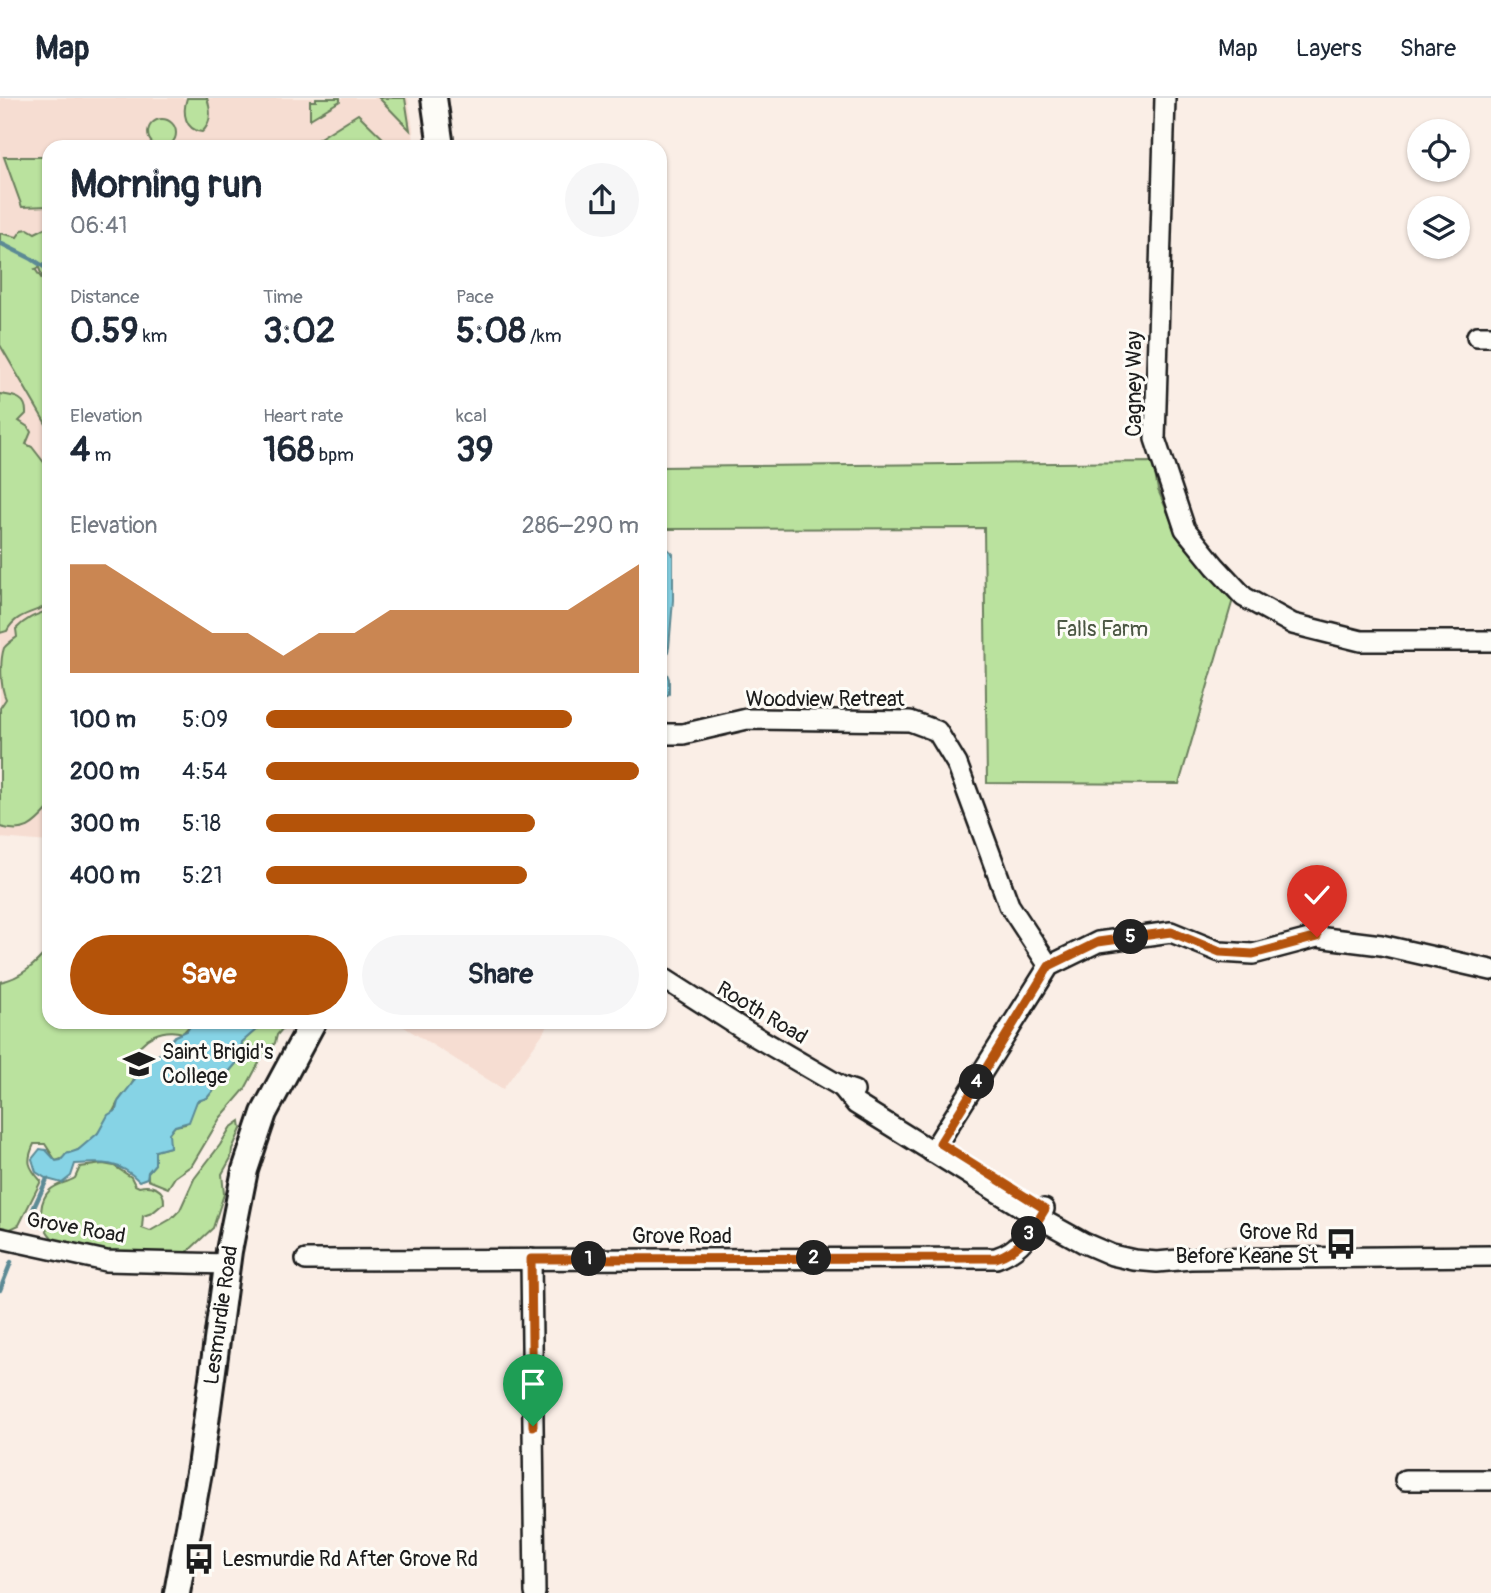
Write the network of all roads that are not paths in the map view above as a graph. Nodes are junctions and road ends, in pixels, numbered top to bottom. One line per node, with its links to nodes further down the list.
1 (435, 98): 3 (main road)
2 (1166, 98): 4 (street, Cagney Way)
3 (440, 140)
4 (1491, 641)
5 (667, 734): 6 (street, Woodview Retreat)
6 (1049, 966): 7 (street); 12 (street)
7 (1491, 970)
8 (667, 980): 12 (street, Rooth Road)
9 (309, 1029): 11 (main road, Lesmurdie Road)
10 (314, 1029): 11 (main road, Lesmurdie Road)
11 (300, 1047): 19 (main road, Lesmurdie Road)
12 (936, 1148): 13 (street, Rooth Road)
13 (1042, 1213): 16 (street); 17 (street, Grove Road)
14 (0, 1238): 19 (street, Grove Road)
15 (1491, 1256): 16 (street)
16 (1455, 1258): 20 (street)
17 (531, 1259): 18 (street, Grove Road); 24 (street)
18 (306, 1260)
19 (227, 1264): 23 (main road, Lesmurdie Road)
20 (1491, 1265)
21 (1405, 1480): 22 (street)
22 (1491, 1480)
23 (177, 1593)
24 (535, 1593)

